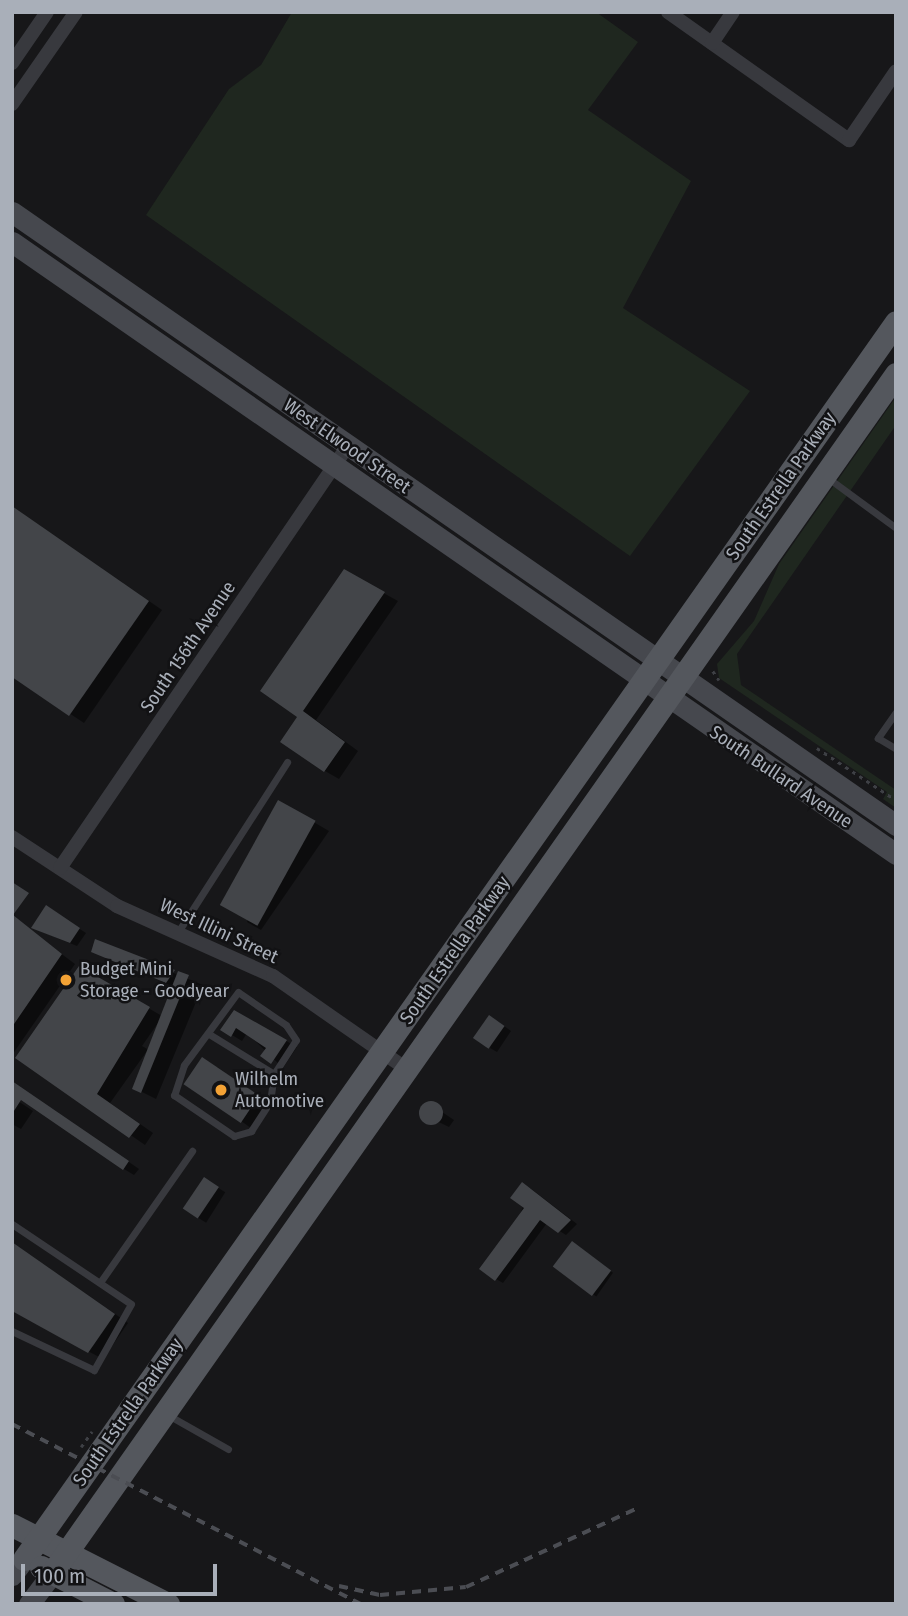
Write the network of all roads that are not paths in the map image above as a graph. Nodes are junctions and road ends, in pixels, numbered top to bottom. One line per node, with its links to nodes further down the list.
1 (47, 12): 6 (street)
2 (76, 12): 8 (street)
3 (668, 12): 5 (street)
4 (733, 12): 5 (street)
5 (712, 43): 7 (street)
6 (13, 60): 8 (street)
7 (896, 71)
8 (35, 72): 9 (street)
9 (12, 104)
10 (12, 212): 14 (main road, West Elwood Street)
11 (12, 242): 15 (main road, West Elwood Street)
12 (896, 322): 18 (main road, South Estrella Parkway)
13 (896, 374): 16 (main road, South Estrella Parkway)
14 (348, 447): 15 (street, South 156th Avenue); 18 (main road, West Elwood Street)
15 (334, 466): 20 (main road, West Elwood Street); 28 (street, South 156th Avenue)
16 (825, 475): 17 (lane); 19 (main road, South Estrella Parkway)
17 (896, 528)
18 (658, 662): 19 (main road, West Elwood Street); 20 (main road, South Estrella Parkway)
19 (682, 680): 21 (main road, South Estrella Parkway); 25 (main road, South Bullard Avenue)
20 (643, 683): 21 (main road, West Elwood Street); 31 (main road, South Estrella Parkway)
21 (666, 699): 27 (main road, South Bullard Avenue); 32 (main road, South Estrella Parkway)
22 (896, 712): 23 (lane)
23 (896, 749)
24 (287, 762): 29 (lane)
25 (896, 825)
26 (12, 837): 28 (street, West Illini Street)
27 (896, 854)
28 (60, 868): 29 (street, West Illini Street)
29 (178, 932): 31 (street, West Illini Street)
30 (209, 1034): 33 (lane); 33 (lane); 33 (lane)
31 (383, 1053): 32 (street, West Illini Street); 41 (main road, South Estrella Parkway)
32 (405, 1068): 38 (main road, South Estrella Parkway)
33 (274, 1074)
34 (192, 1151): 36 (lane)
35 (12, 1224): 36 (lane)
36 (101, 1281): 37 (lane)
37 (12, 1331)
38 (164, 1413): 39 (lane); 42 (main road, South Estrella Parkway)
39 (228, 1449)
40 (12, 1525): 41 (main road)
41 (39, 1538): 42 (main road); 43 (main road, South Estrella Parkway)
42 (67, 1553): 44 (main road, South Estrella Parkway); 47 (main road)
43 (16, 1562): 44 (main road)
44 (52, 1573): 45 (main road, South Estrella Parkway); 46 (main road)
45 (29, 1604)
46 (113, 1604)
47 (168, 1604)

